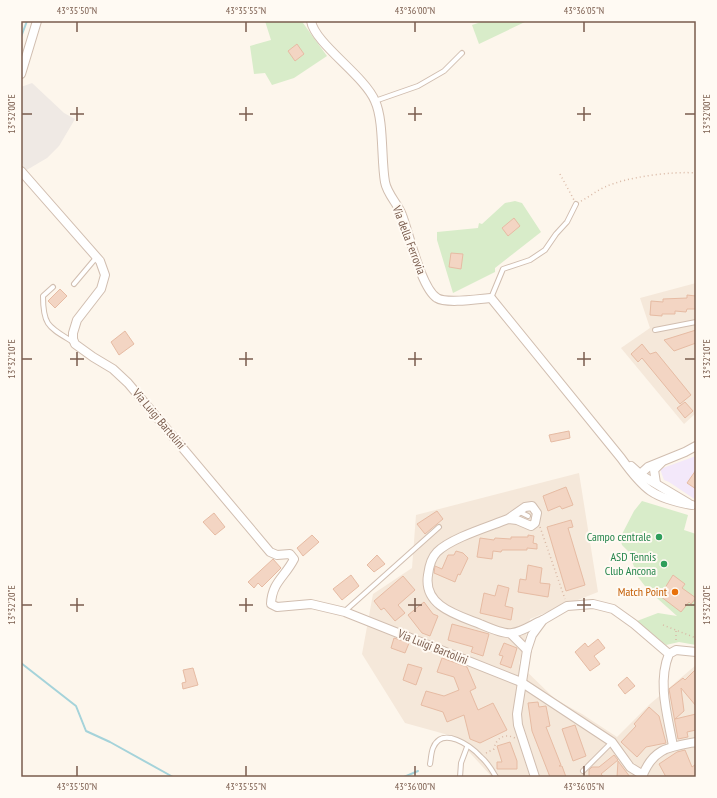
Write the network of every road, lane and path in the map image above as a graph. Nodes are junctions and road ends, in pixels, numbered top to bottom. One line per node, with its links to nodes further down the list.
1 (37, 21): 4 (street)
2 (311, 21): 5 (street, Via della Ferrovia)
3 (462, 53): 5 (lane)
4 (21, 74)
5 (375, 101): 13 (street, Via della Ferrovia)
6 (21, 171): 10 (street)
7 (696, 173): 9 (path)
8 (560, 174): 9 (path)
9 (576, 204): 13 (lane)
10 (93, 251): 11 (lane); 16 (street)
11 (74, 284)
12 (53, 287): 16 (lane)
13 (491, 298): 19 (street)
14 (696, 322): 15 (lane)
15 (655, 330)
16 (76, 344): 29 (street, Via Luigi Bartolini)
17 (696, 446): 18 (street)
18 (662, 462): 19 (street); 20 (street)
19 (638, 477): 20 (street); 21 (street)
20 (656, 483): 21 (street); 22 (street)
21 (648, 491): 22 (street)
22 (694, 507)
23 (518, 511): 24 (lane); 25 (street); 26 (street)
24 (528, 516)
25 (537, 518): 26 (street); 28 (path)
26 (508, 519): 33 (street)
27 (439, 526): 29 (lane)
28 (567, 606): 30 (street); 36 (street)
29 (345, 612): 38 (street, Via Luigi Bartolini)
30 (543, 620): 33 (street); 35 (street)
31 (663, 625): 32 (path)
32 (676, 631): 34 (path); 36 (path)
33 (511, 634): 35 (street)
34 (696, 638)
35 (527, 650): 38 (street)
36 (672, 652): 37 (street); 43 (street)
37 (696, 652)
38 (521, 682): 40 (street, Via Luigi Bartolini); 50 (street)
39 (516, 738): 44 (path)
40 (612, 742): 46 (lane); 47 (street, Via Luigi Bartolini)
41 (696, 742): 43 (street)
42 (467, 746): 44 (lane); 45 (lane); 48 (lane)
43 (673, 746): 47 (street)
44 (481, 756): 49 (lane)
45 (430, 764)
46 (583, 772)
47 (642, 776)
48 (460, 777)
49 (496, 777)
50 (536, 777)

